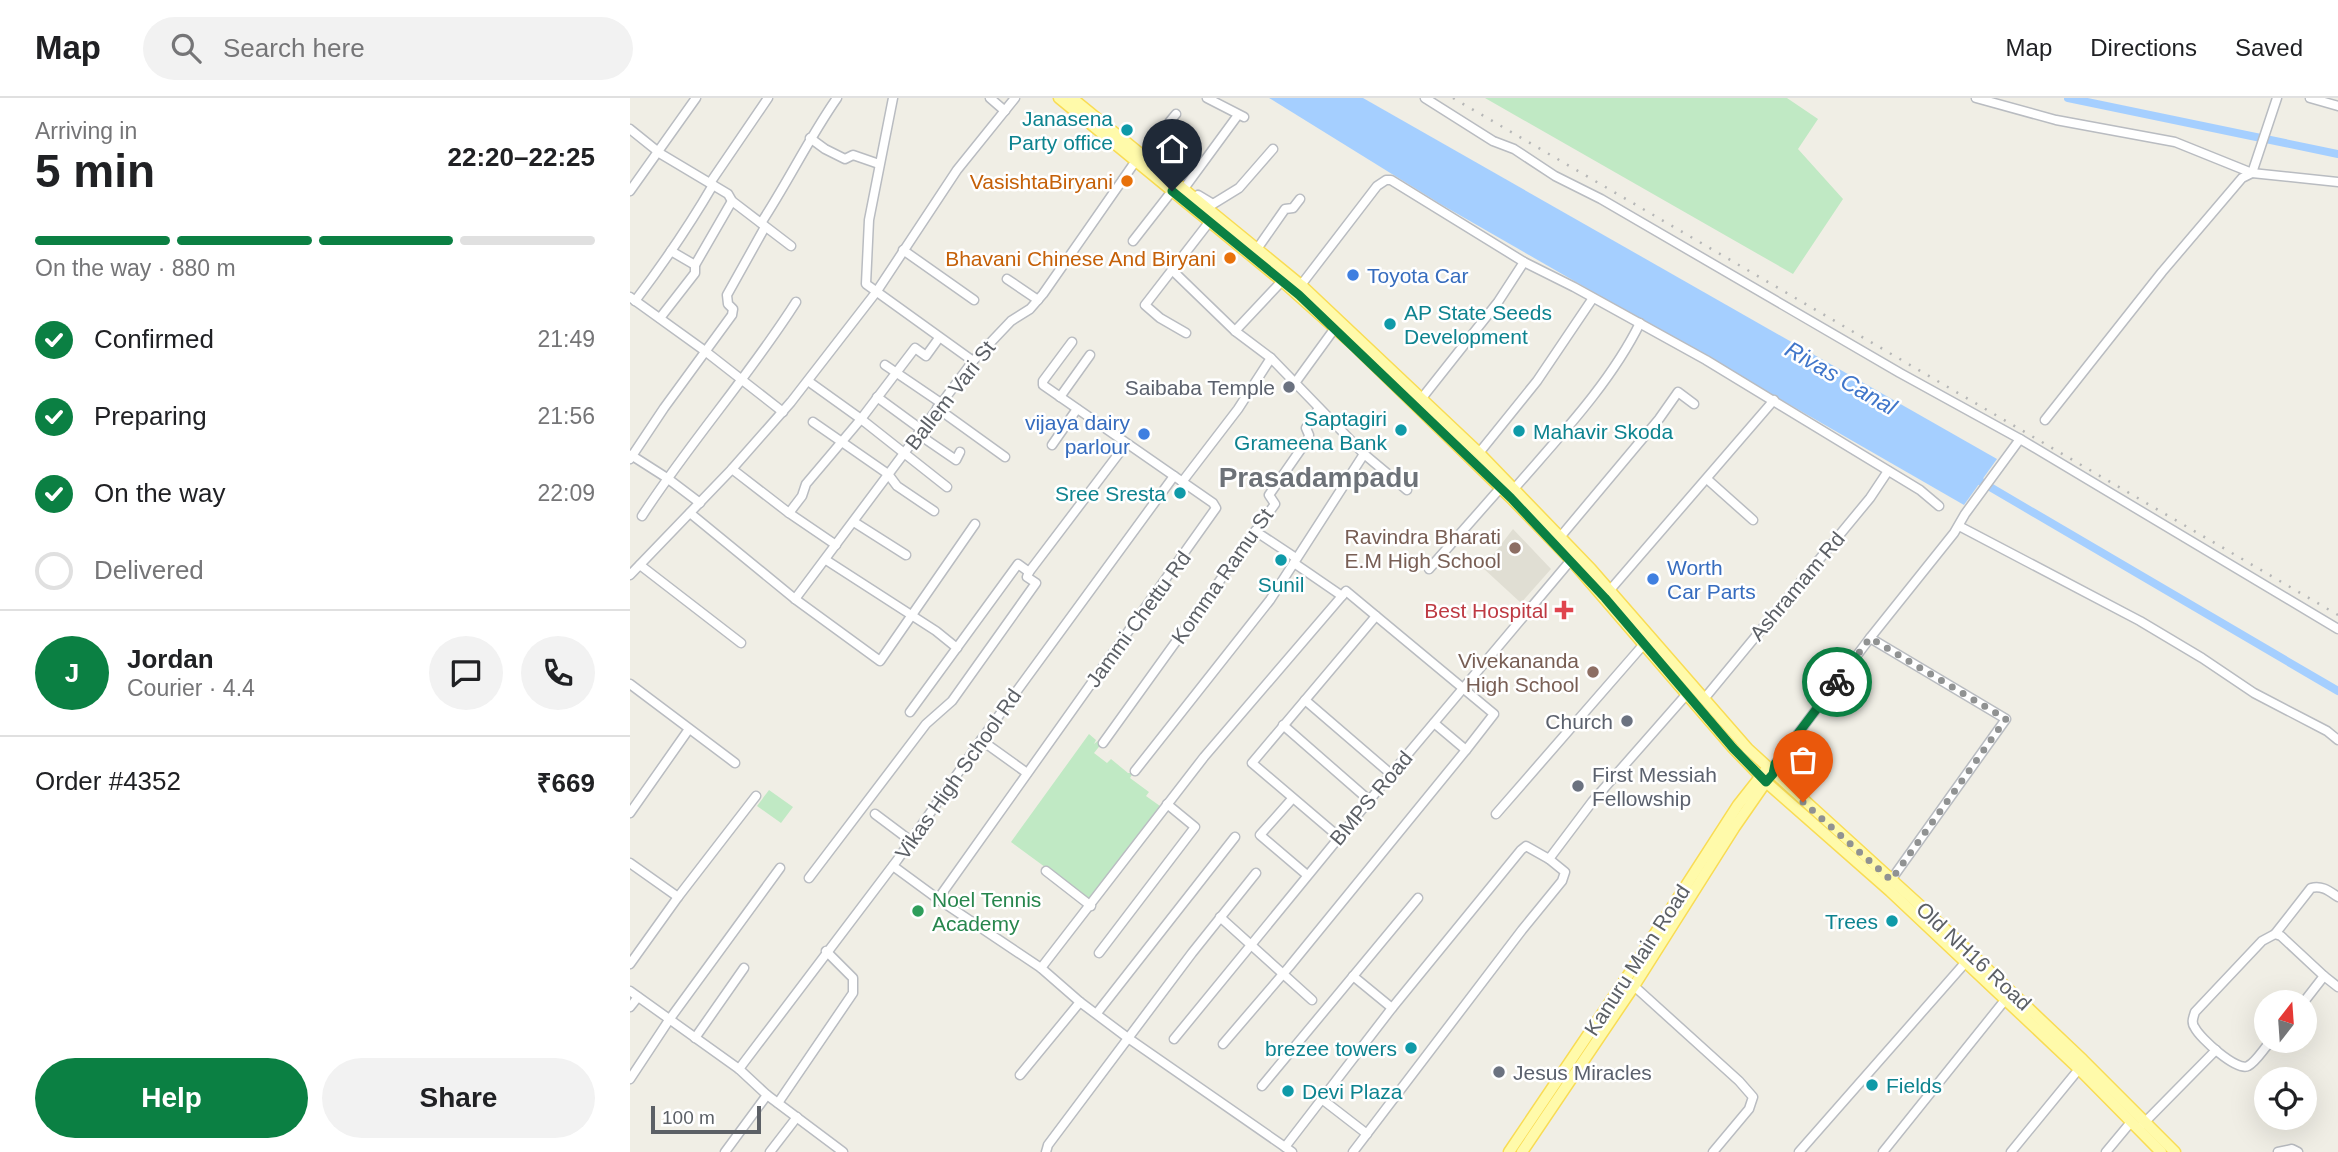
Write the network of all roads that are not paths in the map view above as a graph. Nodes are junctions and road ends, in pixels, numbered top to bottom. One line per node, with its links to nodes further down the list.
1 (696, 98): 20 (street)
2 (768, 98): 25 (street)
3 (837, 98): 18 (street)
4 (893, 98): 22 (street)
5 (990, 98): 15 (street)
6 (1014, 98): 15 (street)
7 (1059, 98): 21 (main road, Old NH16 Road)
8 (1072, 98): 21 (main road, Old NH16 Road)
9 (1207, 98): 26 (street)
10 (1425, 98): 79 (street)
11 (1976, 98): 23 (street)
12 (2310, 98): 14 (street)
13 (2276, 99): 23 (street)
14 (2338, 106)
15 (1005, 111): 36 (street)
16 (1176, 114): 21 (street, Ballem Vari St)
17 (630, 129): 20 (street)
18 (810, 138): 22 (street); 32 (street)
19 (1273, 149): 29 (street)
20 (658, 151): 25 (street); 27 (street)
21 (1138, 159): 26 (main road, Old NH16 Road); 48 (street, Ballem Vari St)
22 (879, 164): 44 (street)
23 (2253, 170): 24 (street); 76 (street)
24 (2338, 182)
25 (712, 184): 30 (street); 37 (street)
26 (1177, 190): 29 (main road, Old NH16 Road); 31 (main road, Old NH16 Road); 33 (street)
27 (630, 191)
28 (1300, 198): 35 (street)
29 (1194, 199): 35 (main road, Old NH16 Road)
30 (732, 201): 32 (street); 39 (street)
31 (1210, 221): 40 (street); 42 (main road, Old NH16 Road)
32 (763, 225): 34 (street); 57 (street)
33 (1133, 241)
34 (792, 246)
35 (1257, 249): 43 (main road, Old NH16 Road)
36 (903, 250): 44 (street); 47 (street)
37 (671, 251): 39 (street); 46 (street)
38 (1524, 262): 43 (street); 45 (street); 68 (street)
39 (695, 265): 50 (street)
40 (1172, 270): 53 (street); 54 (street)
41 (1007, 279): 48 (street)
42 (1282, 281): 52 (main road, Old NH16 Road); 53 (street)
43 (1301, 285): 68 (main road, Old NH16 Road)
44 (877, 291): 55 (street); 64 (street)
45 (1593, 298): 51 (street); 85 (street)
46 (632, 299): 50 (street)
47 (974, 300)
48 (1038, 300): 60 (street, Ballem Vari St)
49 (796, 302): 63 (street)
50 (660, 318): 57 (street)
51 (1640, 323): 69 (street); 95 (street)
52 (1335, 328): 65 (street); 95 (main road, Old NH16 Road)
53 (1235, 331): 59 (street)
54 (1186, 333)
55 (939, 338): 60 (street); 62 (street)
56 (1072, 342): 67 (street)
57 (705, 351): 63 (street); 87 (street)
58 (1090, 355): 67 (street)
59 (1271, 358): 65 (street); 93 (street, Vikas High School Rd)
60 (973, 361): 71 (street, Ballem Vari St)
61 (885, 366): 62 (street)
62 (896, 371): 66 (street); 71 (street)
63 (741, 380): 74 (street); 92 (street)
64 (808, 381): 74 (street); 75 (street)
65 (1295, 383): 72 (street)
66 (877, 397): 75 (street); 78 (street)
67 (1059, 397): 73 (street, Jammi Chettu Rd)
68 (1422, 398): 85 (main road, Old NH16 Road)
69 (1774, 400): 90 (street); 94 (street)
70 (1694, 404): 109 (street)
71 (939, 406): 78 (street, Ballem Vari St); 88 (street)
72 (1319, 408): 86 (street); 108 (street, Komma Ramu St)
73 (1077, 409): 81 (street, Jammi Chettu Rd); 82 (street)
74 (783, 412): 89 (street)
75 (861, 419): 80 (street); 84 (street)
76 (2045, 420)
77 (813, 422): 80 (street)
78 (920, 432): 83 (street); 84 (street, Ballem Vari St)
79 (2020, 439): 107 (street); 124 (street)
80 (842, 442): 91 (street); 102 (street)
81 (1126, 444): 93 (street, Jammi Chettu Rd); 117 (street)
82 (1052, 445)
83 (960, 452)
84 (904, 453): 91 (street, Ballem Vari St); 96 (street)
85 (1479, 453): 95 (main road, Old NH16 Road)
86 (1364, 454): 97 (street); 113 (street)
87 (631, 457): 92 (street)
88 (1005, 457)
89 (732, 469): 98 (street); 102 (street)
90 (1888, 471): 99 (street); 133 (street, Ashramam Rd)
91 (888, 474): 100 (street); 105 (street, Ballem Vari St)
92 (667, 478): 98 (street); 103 (street)
93 (1178, 479): 138 (street, Vikas High School Rd); 144 (street, Jammi Chettu Rd)
94 (1707, 480): 104 (street); 119 (street)
95 (1507, 486): 109 (main road, Old NH16 Road); 114 (main road, Old NH16 Road); 116 (street)
96 (947, 487)
97 (1407, 490)
98 (700, 503): 101 (street)
99 (1939, 506)
100 (934, 511)
101 (690, 513): 115 (street); 121 (street)
102 (789, 513): 110 (street)
103 (642, 516)
104 (1752, 520)
105 (854, 522): 110 (street, Ballem Vari St); 111 (street)
106 (975, 524): 122 (street)
107 (1959, 526): 125 (street); 139 (street)
108 (1255, 531): 113 (street); 140 (street, Komma Ramu St)
109 (1561, 536): 119 (main road, Old NH16 Road)
110 (836, 545): 112 (street, Ballem Vari St)
111 (906, 555)
112 (826, 560): 121 (street, Ballem Vari St); 122 (street)
113 (1295, 560): 120 (street); 143 (street)
114 (1571, 560): 127 (main road, Old NH16 Road); 130 (street, BMPS Road)
115 (640, 565): 118 (street); 126 (street)
116 (1429, 569)
117 (1030, 572): 128 (street); 164 (street)
118 (630, 575)
119 (1610, 590): 133 (main road, Old NH16 Road)
120 (1342, 596): 123 (street); 150 (street)
121 (795, 599): 122 (street)
122 (912, 615): 128 (street)
123 (1376, 616): 130 (street); 132 (street)
124 (2338, 629)
125 (1870, 638): 145 (street); 165 (street)
126 (741, 643)
127 (1644, 644): 131 (main road, Old NH16 Road); 153 (street)
128 (957, 648): 134 (street)
129 (630, 684): 137 (street)
130 (1462, 689): 135 (street, BMPS Road); 141 (street)
131 (1686, 695): 145 (main road, Old NH16 Road); 157 (street)
132 (1305, 699): 136 (street); 146 (street)
133 (1703, 699): 145 (main road, Old NH16 Road)
134 (910, 712)
135 (1434, 723): 141 (street); 146 (street, BMPS Road)
136 (1283, 725): 148 (street); 149 (street)
137 (689, 729): 142 (street); 151 (street)
138 (981, 740): 144 (street); 156 (street, Vikas High School Rd)
139 (2338, 740)
140 (1103, 743)
141 (1466, 750): 180 (street)
142 (735, 763)
143 (1135, 771)
144 (1027, 773): 169 (street, Jammi Chettu Rd)
145 (1768, 773): 165 (main road, Old NH16 Road); 176 (main road, Old NH16 Road); 183 (main road, Kanuru Main Road); 218 (main road, Kanuru Main Road)
146 (1391, 774): 149 (street, BMPS Road)
147 (756, 796): 166 (street)
148 (1292, 799): 155 (street); 163 (street)
149 (1370, 801): 155 (street, BMPS Road)
150 (1167, 804): 170 (street); 175 (street)
151 (630, 813)
152 (875, 814): 156 (street)
153 (1496, 814)
154 (1235, 837): 193 (street)
155 (1339, 837): 163 (street, BMPS Road)
156 (911, 841): 159 (street, Vikas High School Rd)
157 (1549, 859): 192 (street); 211 (street)
158 (630, 863): 166 (street)
159 (893, 866): 169 (street); 174 (street, Vikas High School Rd)
160 (780, 868): 194 (street)
161 (1046, 871): 170 (street)
162 (1256, 873): 171 (street)
163 (1307, 875): 173 (street, BMPS Road)
164 (809, 878)
165 (1891, 880): 210 (main road, Old NH16 Road)
166 (678, 897): 177 (street)
167 (2338, 897): 172 (street)
168 (1418, 898): 181 (street)
169 (938, 899): 179 (street)
170 (1091, 906): 179 (street)
171 (1220, 917): 173 (street); 196 (street)
172 (2274, 933): 182 (street); 199 (street)
173 (1253, 945): 180 (street); 197 (street, BMPS Road)
174 (826, 951): 201 (street, Vikas High School Rd); 208 (street)
175 (1098, 953)
176 (1965, 963): 189 (main road, Old NH16 Road); 221 (street)
177 (630, 964)
178 (744, 968): 195 (street)
179 (1041, 968): 190 (street)
180 (1283, 974): 188 (street); 198 (street)
181 (1353, 976): 192 (street); 205 (street)
182 (2324, 976): 184 (street); 185 (street)
183 (1634, 986): 219 (main road, Kanuru Main Road); 220 (street)
184 (2338, 987)
185 (2313, 990)
186 (630, 991): 187 (street)
187 (638, 997): 191 (street); 194 (street)
188 (1312, 1000)
189 (2005, 1000): 202 (main road, Old NH16 Road); 222 (street)
190 (1080, 1002): 193 (street); 203 (street)
191 (630, 1007)
192 (1392, 1009): 207 (street)
193 (1097, 1013): 196 (street)
194 (669, 1020): 195 (street); 204 (street)
195 (695, 1038): 201 (street)
196 (1128, 1038): 212 (street); 216 (street)
197 (1174, 1039)
198 (1223, 1044)
199 (2216, 1050): 200 (street); 210 (street)
200 (2260, 1054)
201 (739, 1069): 206 (street)
202 (2079, 1069): 210 (main road, Old NH16 Road); 223 (street)
203 (1020, 1075)
204 (630, 1079)
205 (1262, 1086)
206 (766, 1095): 208 (street); 214 (street)
207 (1323, 1100): 211 (street); 212 (street)
208 (778, 1103): 209 (street)
209 (797, 1117): 213 (street); 215 (street)
210 (2138, 1124): 224 (street); 225 (main road, Old NH16 Road); 226 (main road, Old NH16 Road)
211 (1367, 1134): 217 (street)
212 (1289, 1150)
213 (837, 1151)
214 (725, 1152)
215 (771, 1152)
216 (1046, 1152)
217 (1353, 1152)
218 (1509, 1152)
219 (1522, 1152)
220 (1713, 1152)
221 (1799, 1152)
222 (1883, 1152)
223 (2011, 1152)
224 (2106, 1152)
225 (2161, 1152)
226 (2175, 1152)
227 (2278, 1152): 228 (street)
228 (2298, 1152)

